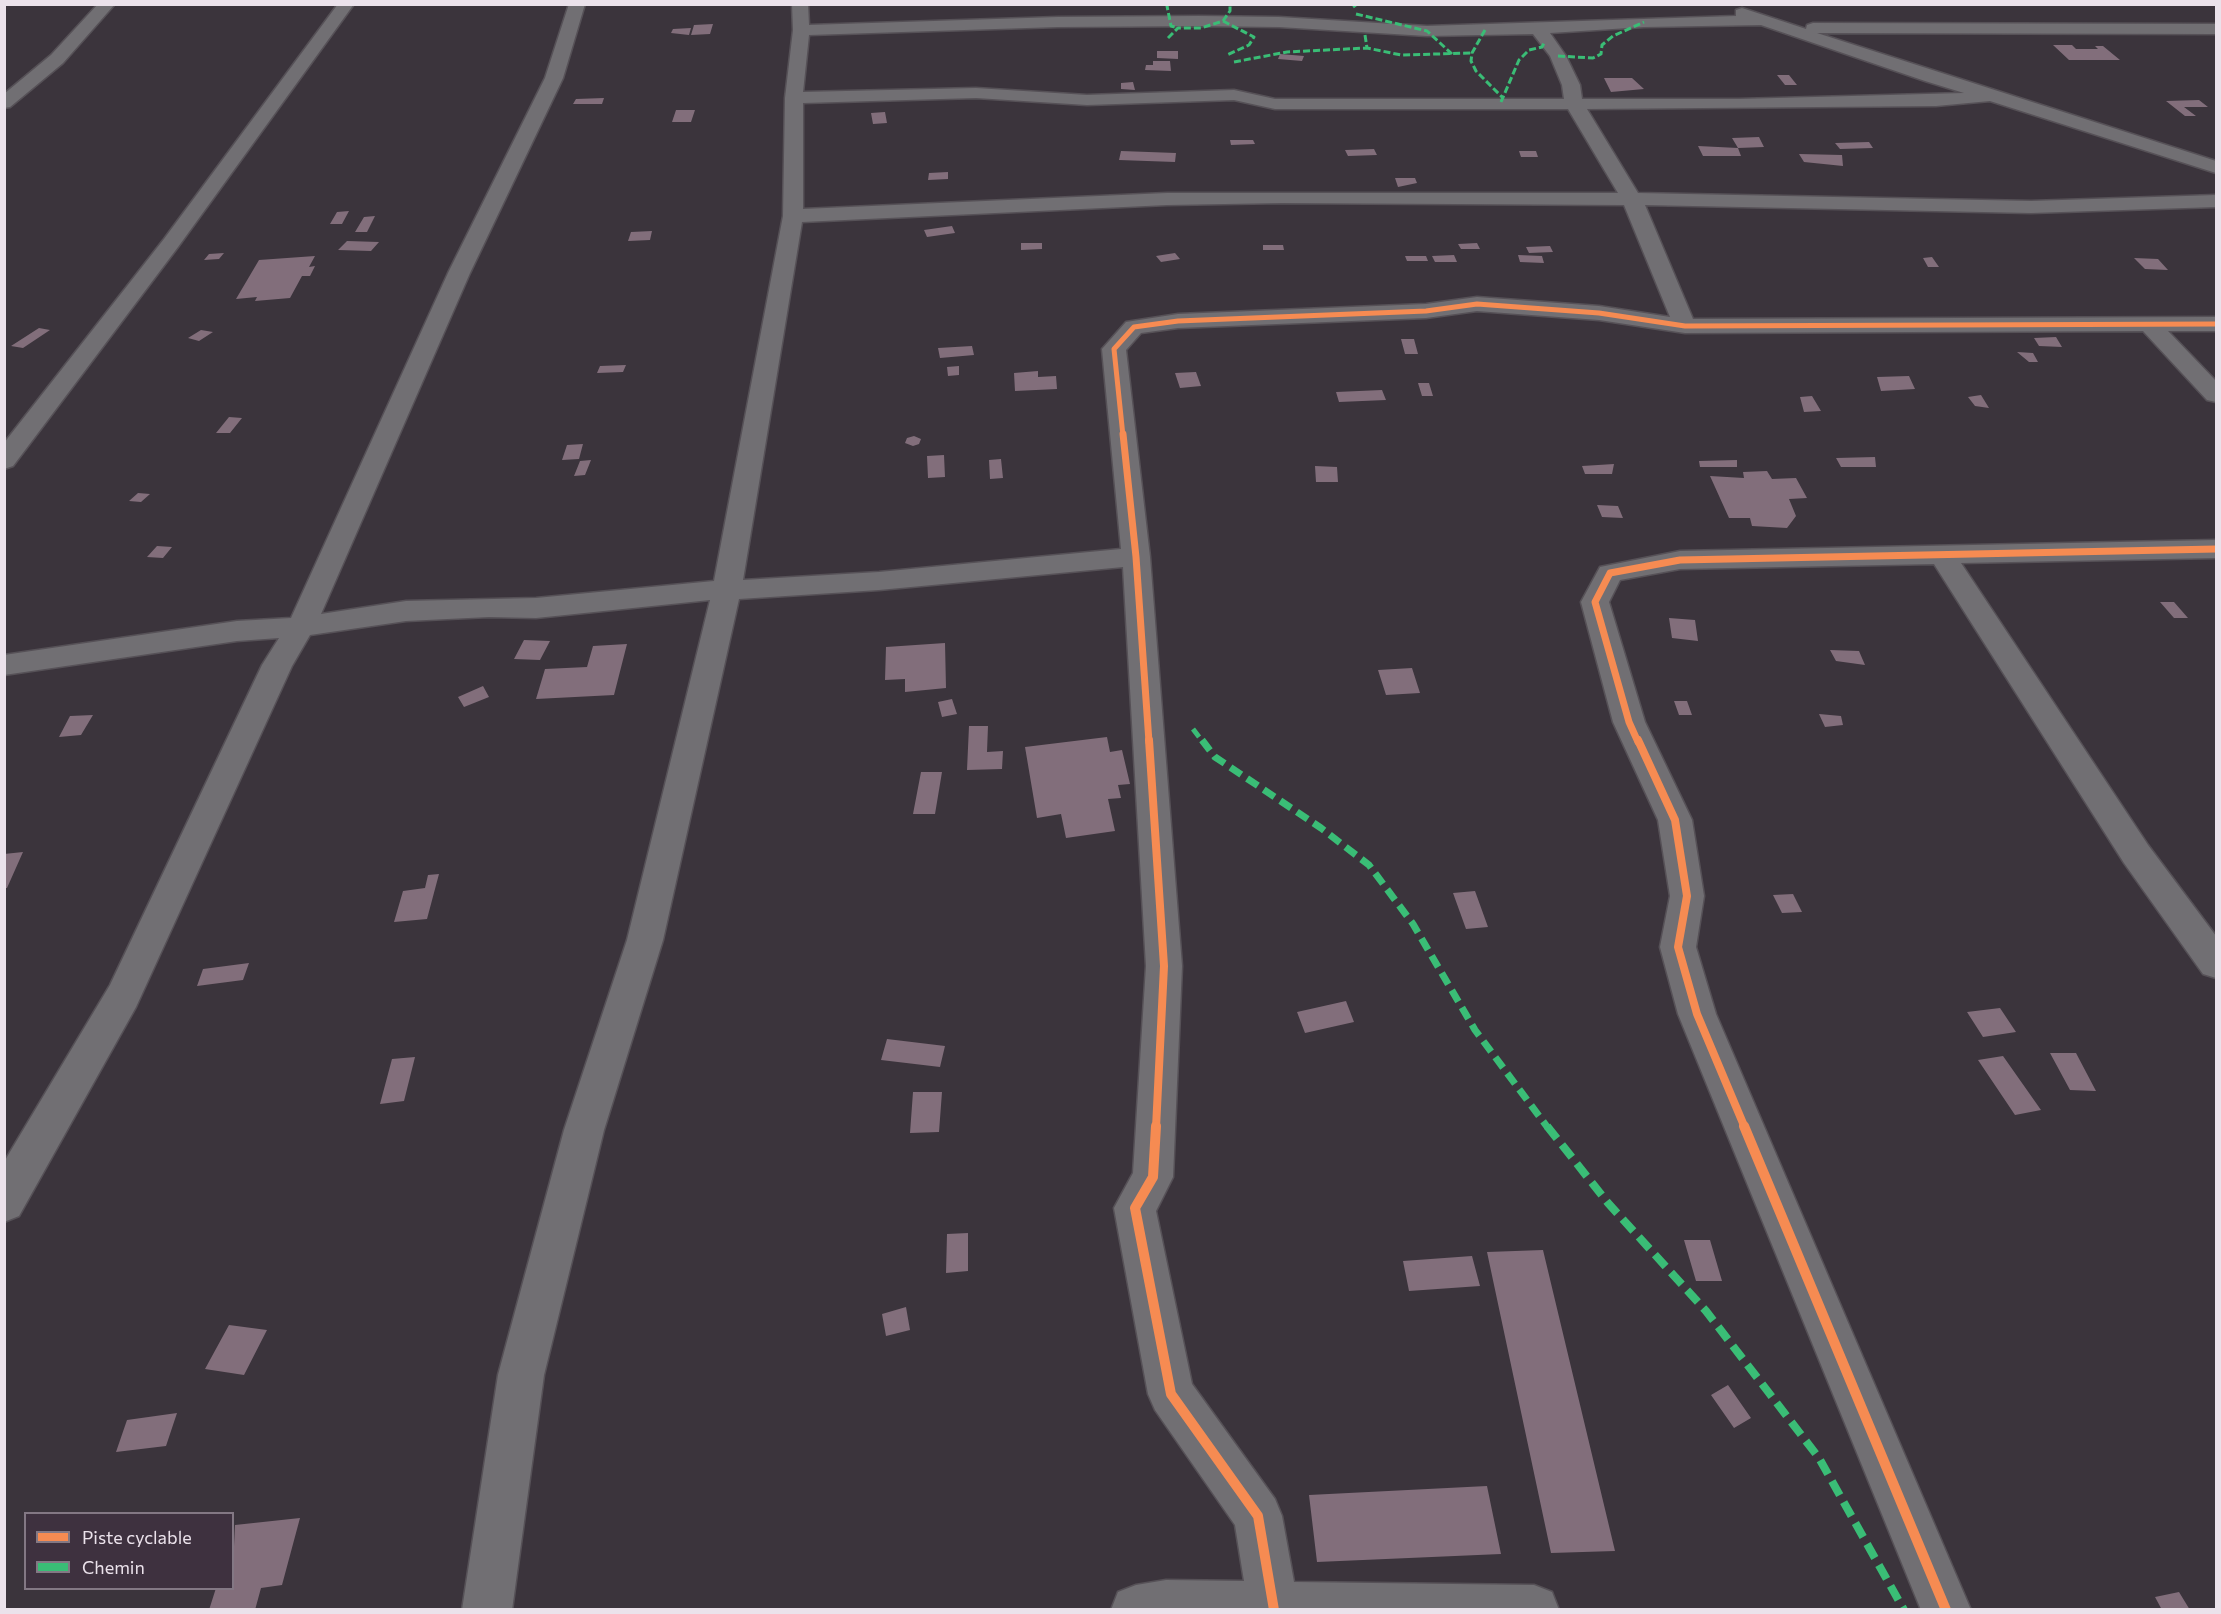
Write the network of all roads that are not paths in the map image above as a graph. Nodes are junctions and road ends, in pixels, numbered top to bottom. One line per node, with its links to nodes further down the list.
1 (107, 4): 15 (street)
2 (346, 4): 24 (street)
3 (577, 4): 29 (street)
4 (800, 4): 11 (street)
5 (1715, 4): 7 (street)
6 (1199, 13): 9 (street); 11 (street)
7 (1762, 20): 8 (street); 9 (street)
8 (1781, 27): 10 (street); 12 (street)
9 (1538, 29): 14 (street)
10 (2217, 29)
11 (801, 30): 13 (street)
12 (1990, 96): 14 (street); 16 (street)
13 (794, 98): 14 (street); 19 (street)
14 (1574, 102): 17 (street)
15 (4, 103)
16 (2217, 167)
17 (1632, 199): 18 (street); 19 (street); 22 (street)
18 (2217, 201)
19 (793, 216): 28 (street)
20 (2149, 324): 21 (street); 22 (street); 23 (street)
21 (2217, 324)
22 (1685, 326): 27 (street)
23 (2217, 395)
24 (4, 461)
25 (2217, 549): 26 (street)
26 (1942, 555): 31 (street); 37 (street)
27 (1136, 557): 28 (street); 33 (street)
28 (727, 589): 29 (street); 34 (street)
29 (301, 627): 30 (street); 32 (street)
30 (4, 665)
31 (2217, 963)
32 (4, 1202)
33 (1274, 1608): 35 (street); 36 (street)
34 (487, 1610)
35 (1136, 1610)
36 (1534, 1610)
37 (1946, 1610)

